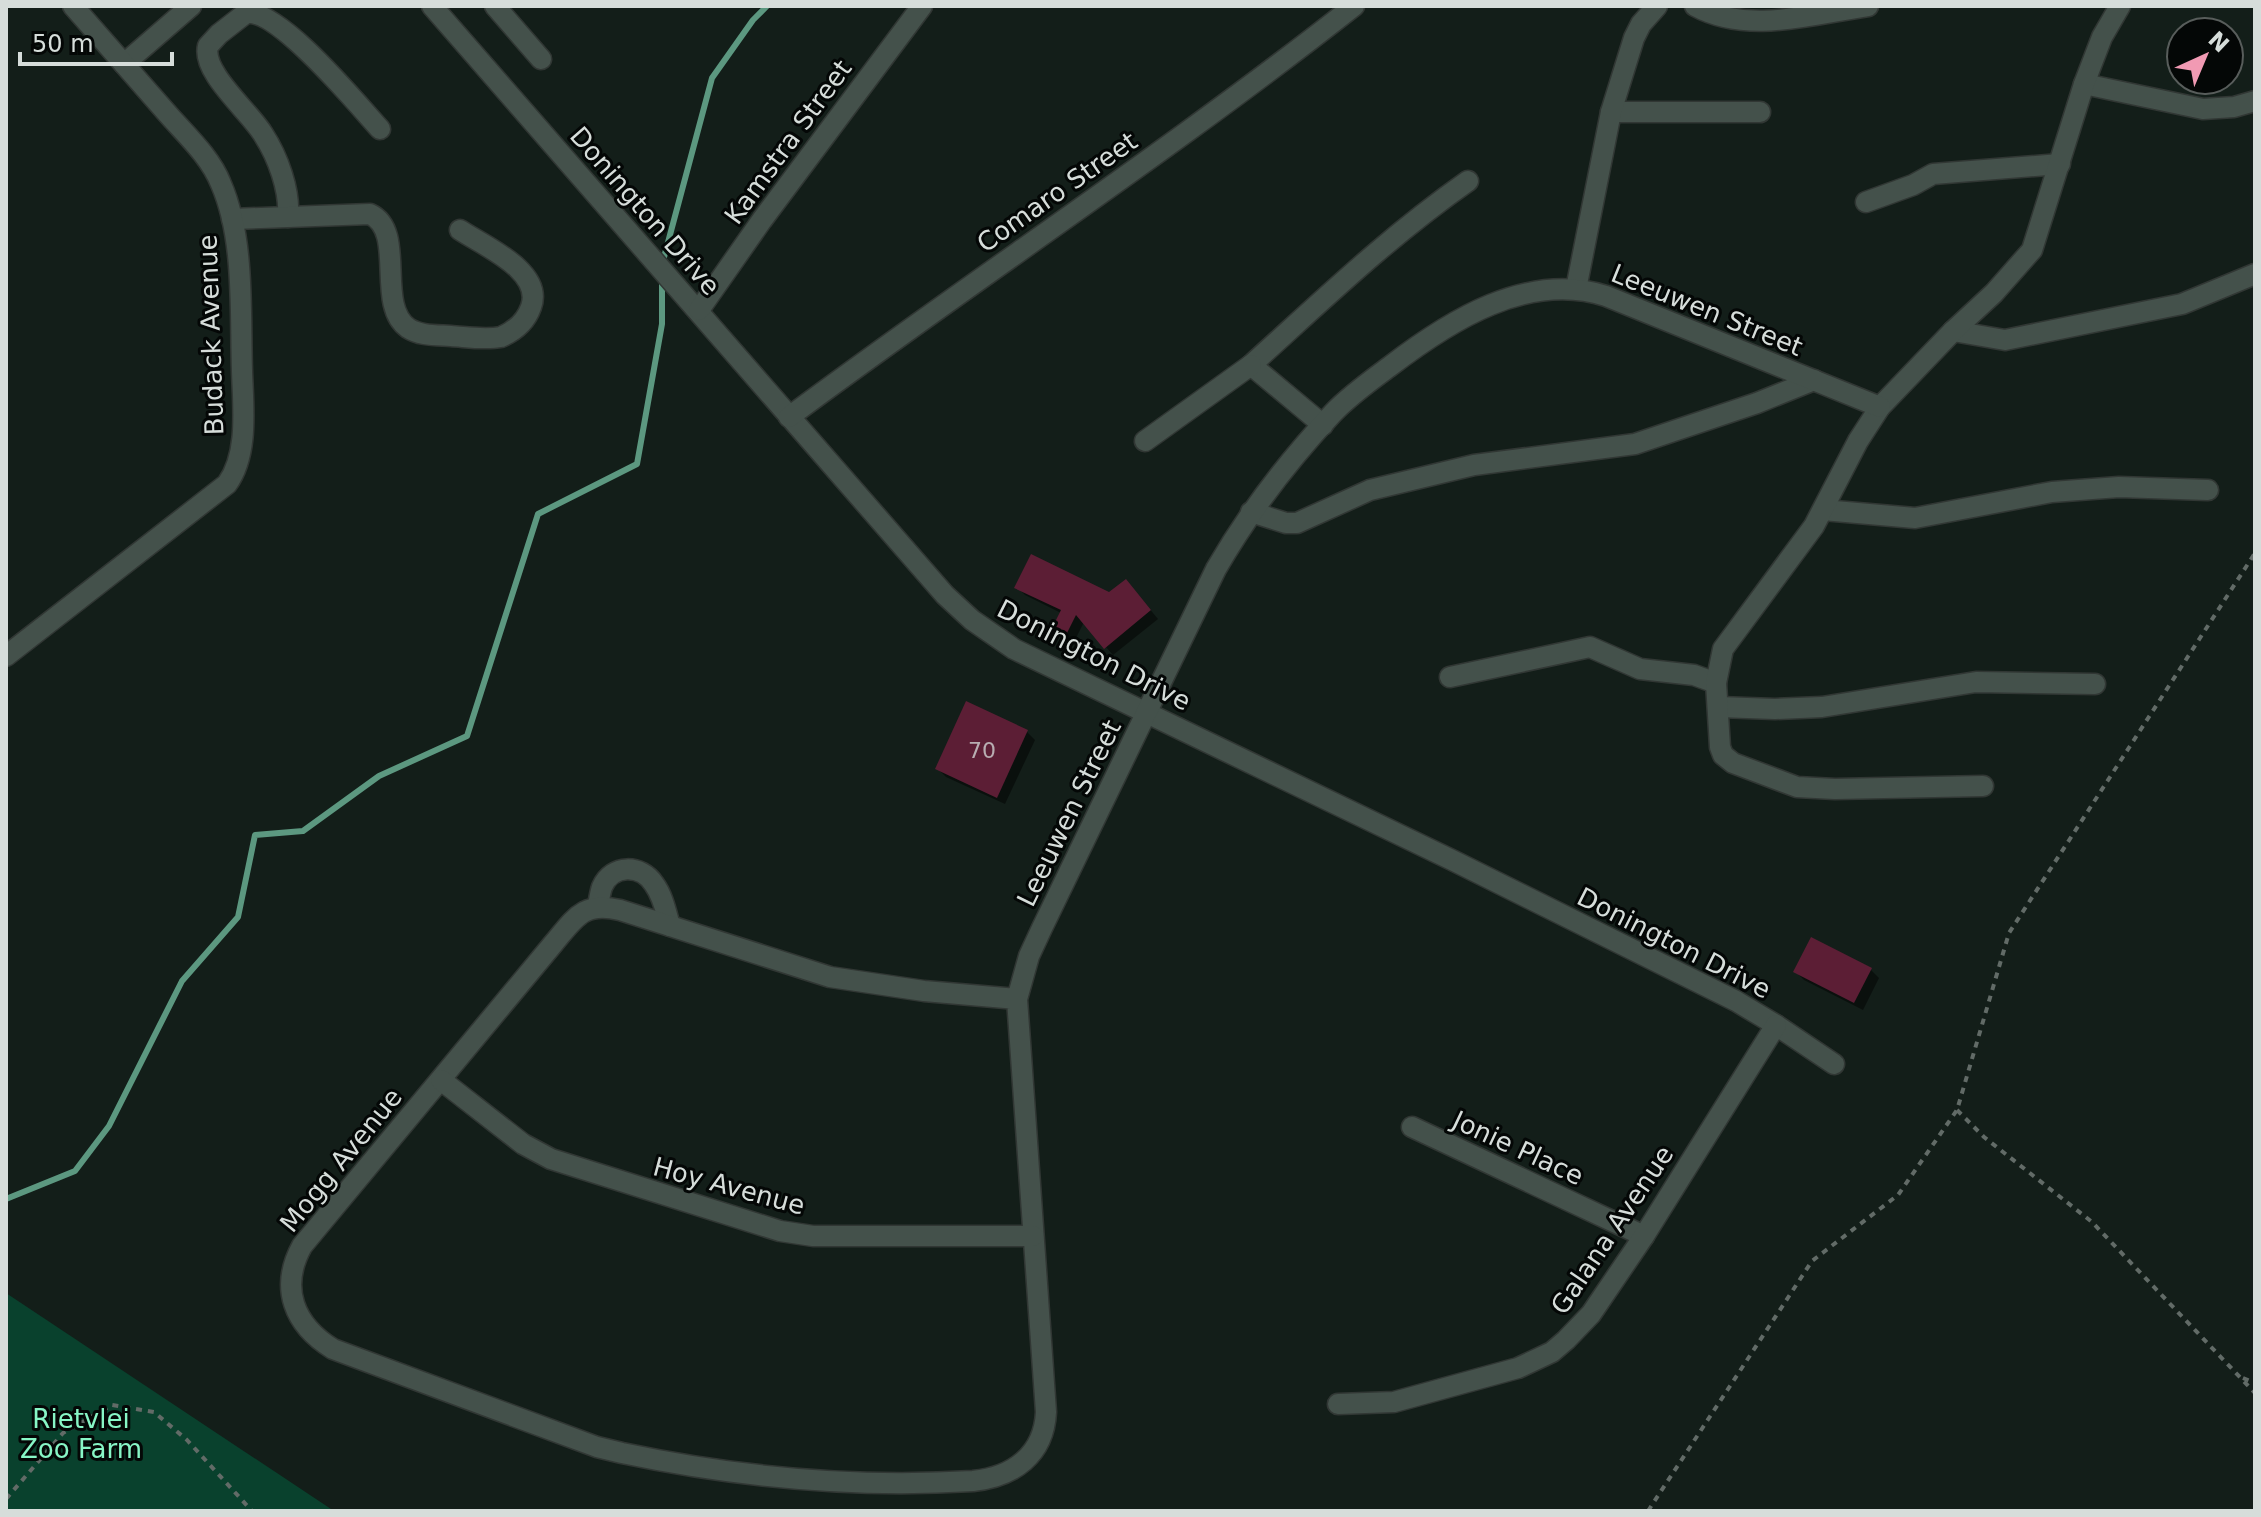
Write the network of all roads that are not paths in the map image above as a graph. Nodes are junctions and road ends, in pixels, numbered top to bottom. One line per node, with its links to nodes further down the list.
1 (73, 6): 12 (street, Budack Avenue)
2 (191, 6): 12 (street)
3 (432, 6): 26 (street, Donington Drive)
4 (495, 6): 11 (street)
5 (922, 6): 26 (street, Kamstra Street)
6 (1354, 6): 31 (street, Comaro Street)
7 (1657, 6): 15 (street)
8 (1695, 6): 9 (street)
9 (1868, 6)
10 (2115, 7): 13 (street)
11 (541, 59)
12 (124, 64): 22 (street, Budack Avenue)
13 (2084, 84): 14 (street); 18 (street)
14 (2255, 101)
15 (1611, 112): 16 (street); 25 (street)
16 (1760, 112)
17 (380, 129): 21 (street)
18 (2060, 164): 20 (street); 27 (street)
19 (1468, 181): 28 (street)
20 (1866, 202)
21 (288, 217): 22 (street); 23 (street)
22 (232, 219): 37 (street, Budack Avenue)
23 (460, 230)
24 (2255, 274): 27 (street)
25 (1576, 289): 29 (street, Leeuwen Street); 32 (street, Leeuwen Street)
26 (692, 303): 31 (street, Donington Drive)
27 (1953, 331): 30 (street)
28 (1251, 365): 32 (street); 33 (street)
29 (1814, 380): 30 (street, Leeuwen Street); 36 (street)
30 (1880, 407): 35 (street)
31 (789, 417): 42 (street, Donington Drive)
32 (1323, 425): 36 (street, Leeuwen Street)
33 (1145, 441)
34 (2208, 490): 35 (street)
35 (1823, 510): 39 (street)
36 (1251, 512): 42 (street, Leeuwen Street)
37 (6, 656)
38 (1450, 677): 39 (street)
39 (1716, 683): 41 (street)
40 (2095, 684): 41 (street)
41 (1719, 707): 43 (street)
42 (1147, 713): 46 (street, Leeuwen Street); 47 (street, Donington Drive)
43 (1983, 786)
44 (598, 906): 45 (street); 45 (street); 49 (street, Mogg Avenue)
45 (670, 926): 46 (street)
46 (1017, 999): 51 (street, Leeuwen Street)
47 (1776, 1025): 48 (street, Donington Drive); 52 (street, Galana Avenue)
48 (1834, 1064)
49 (441, 1080): 51 (street, Hoy Avenue); 54 (street, Mogg Avenue)
50 (1412, 1127): 52 (street, Jonie Place)
51 (1033, 1236): 54 (street, Leeuwen Street)
52 (1644, 1236): 53 (street, Galana Avenue)
53 (1338, 1404)
54 (1046, 1412)

